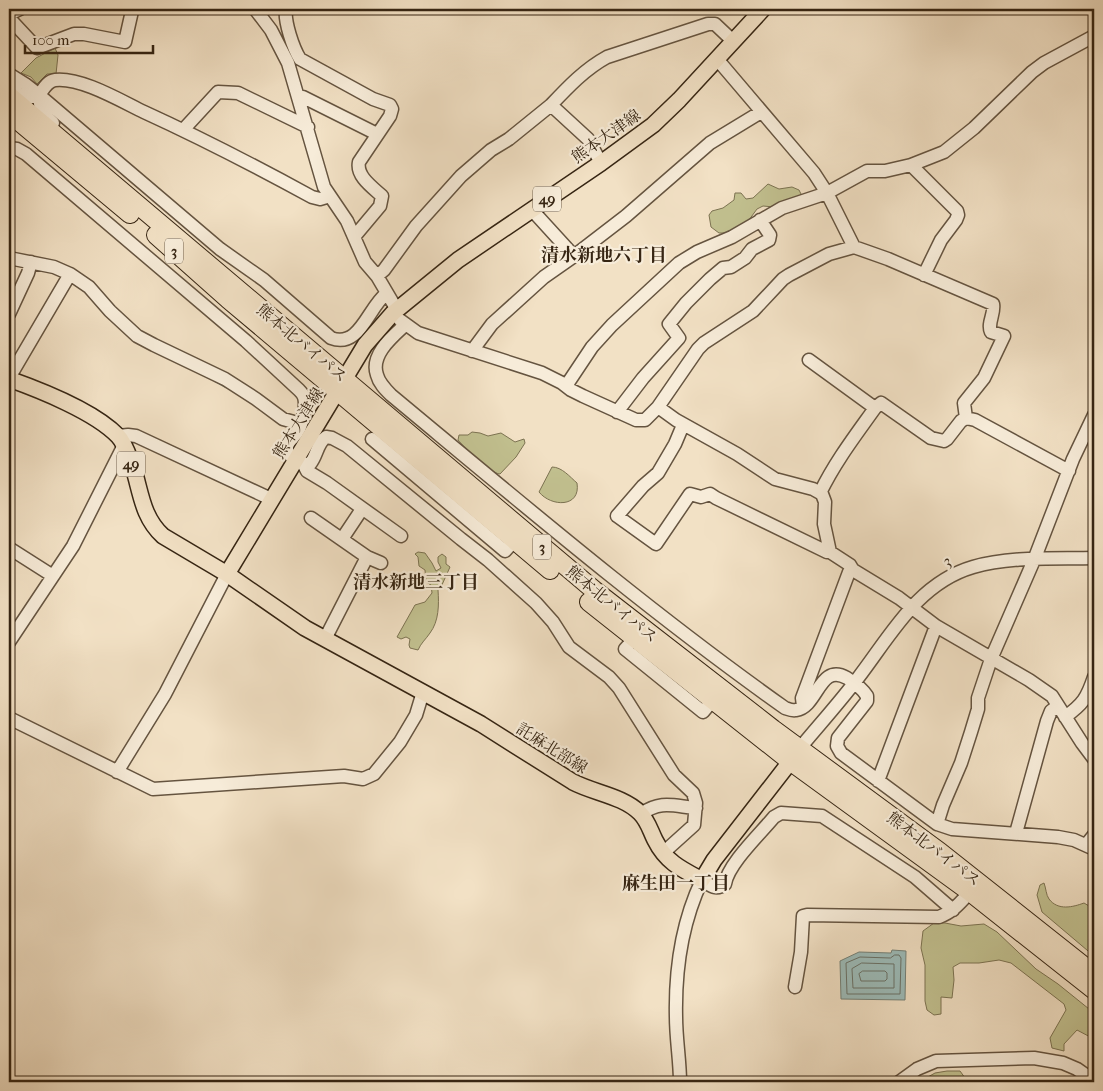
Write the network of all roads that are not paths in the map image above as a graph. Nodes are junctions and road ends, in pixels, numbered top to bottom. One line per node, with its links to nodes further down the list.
1 (20, 9): 6 (street)
2 (130, 9): 7 (street)
3 (255, 9): 15 (street)
4 (286, 9): 22 (street)
5 (763, 9): 9 (main road, 熊本大津線 / 49)
6 (9, 14)
7 (9, 18)
8 (1094, 36): 25 (street)
9 (733, 41): 10 (main road, 熊本大津線 / 49); 16 (street)
10 (717, 59): 17 (street); 24 (main road, 熊本大津線 / 49)
11 (9, 74): 13 (street)
12 (9, 87): 13 (street)
13 (39, 95): 21 (street); 26 (street); 39 (street)
14 (9, 96): 26 (highway, 熊本北バイパス / 3)
15 (298, 98): 20 (street); 22 (street)
16 (551, 105): 24 (street); 37 (street)
17 (761, 112): 27 (street); 33 (street)
18 (9, 113): 26 (highway, 熊本北バイパス / 3)
19 (9, 126): 26 (street)
20 (308, 127): 21 (street); 28 (street)
21 (183, 130): 28 (street)
22 (377, 134): 31 (street)
23 (9, 148): 53 (street)
24 (601, 163): 29 (main road, 熊本大津線 / 49)
25 (911, 165): 27 (street); 36 (street)
26 (98, 179): 46 (highway, 熊本北バイパス / 3)
27 (826, 193): 30 (street); 32 (street)
28 (330, 196): 31 (street)
29 (532, 210): 33 (street); 40 (main road, 熊本大津線 / 49)
30 (760, 220): 47 (street); 50 (street)
31 (354, 237): 37 (street)
32 (854, 247): 36 (street); 48 (street)
33 (574, 256): 43 (street)
34 (9, 258): 35 (street)
35 (30, 265): 38 (street); 41 (street)
36 (924, 275): 52 (street)
37 (377, 276): 39 (street)
38 (69, 277): 45 (street); 53 (street)
39 (387, 293): 40 (street)
40 (395, 312): 42 (street); 46 (main road, 熊本大津線 / 49)
41 (9, 314)
42 (404, 325): 43 (street); 83 (street)
43 (472, 351): 47 (street)
44 (808, 360): 49 (street)
45 (9, 379): 56 (main road, 49)
46 (341, 386): 57 (main road, 熊本大津線 / 49); 59 (highway, 熊本北バイパス / 3); 86 (highway, 熊本北バイパス / 3)
47 (566, 386): 50 (street)
48 (658, 407): 50 (street); 54 (street)
49 (875, 408): 52 (street); 60 (street)
50 (617, 412)
51 (1094, 415): 58 (street)
52 (966, 418): 58 (street)
53 (301, 424): 57 (street)
54 (683, 424): 60 (street); 67 (street)
55 (372, 439): 59 (street)
56 (121, 440): 61 (street); 73 (main road, 49); 74 (street)
57 (300, 462): 61 (main road, 熊本大津線 / 49); 62 (street); 90 (street)
58 (1069, 470): 70 (street)
59 (421, 472): 86 (highway, 熊本北バイパス / 3)
60 (820, 493): 67 (street)
61 (271, 499): 73 (main road, 熊本大津線 / 49)
62 (362, 509): 64 (street); 65 (street)
63 (311, 518): 65 (street)
64 (401, 536)
65 (342, 539): 68 (street)
66 (9, 548): 74 (street)
67 (830, 552): 72 (street)
68 (367, 557): 71 (street); 77 (street)
69 (1094, 558): 70 (street, 3)
70 (1034, 560): 75 (street, 3); 79 (street)
71 (381, 563)
72 (853, 570): 75 (street); 83 (street)
73 (227, 574): 77 (main road, 託麻北部線); 88 (street)
74 (53, 576): 78 (street)
75 (911, 608): 76 (street); 81 (street, 3)
76 (936, 626): 79 (street); 89 (street)
77 (324, 639): 82 (main road, 託麻北部線)
78 (9, 642)
79 (991, 659): 84 (street); 92 (street)
80 (1094, 677): 84 (street)
81 (855, 682): 83 (street); 86 (street, 3); 89 (street)
82 (423, 692): 88 (street); 91 (main road, 託麻北部線)
83 (803, 707)
84 (1062, 711): 87 (street); 93 (street)
85 (9, 718): 88 (street)
86 (795, 755): 96 (main road); 97 (highway, 熊本北バイパス / 3); 99 (highway, 熊本北バイパス / 3)
87 (1094, 759)
88 (116, 772)
89 (878, 781): 92 (street)
90 (696, 808): 91 (street); 95 (street)
91 (641, 814): 95 (main road, 託麻北部線)
92 (937, 824): 93 (street)
93 (1016, 833): 94 (street)
94 (1092, 843)
95 (663, 853): 96 (main road, 託麻北部線)
96 (702, 880): 98 (street); 103 (street)
97 (970, 892): 98 (street); 101 (highway, 熊本北バイパス / 3)
98 (953, 910): 100 (street)
99 (1094, 974)
100 (794, 987)
101 (1094, 990)
102 (1094, 1081): 104 (street)
103 (680, 1082)
104 (899, 1082)

